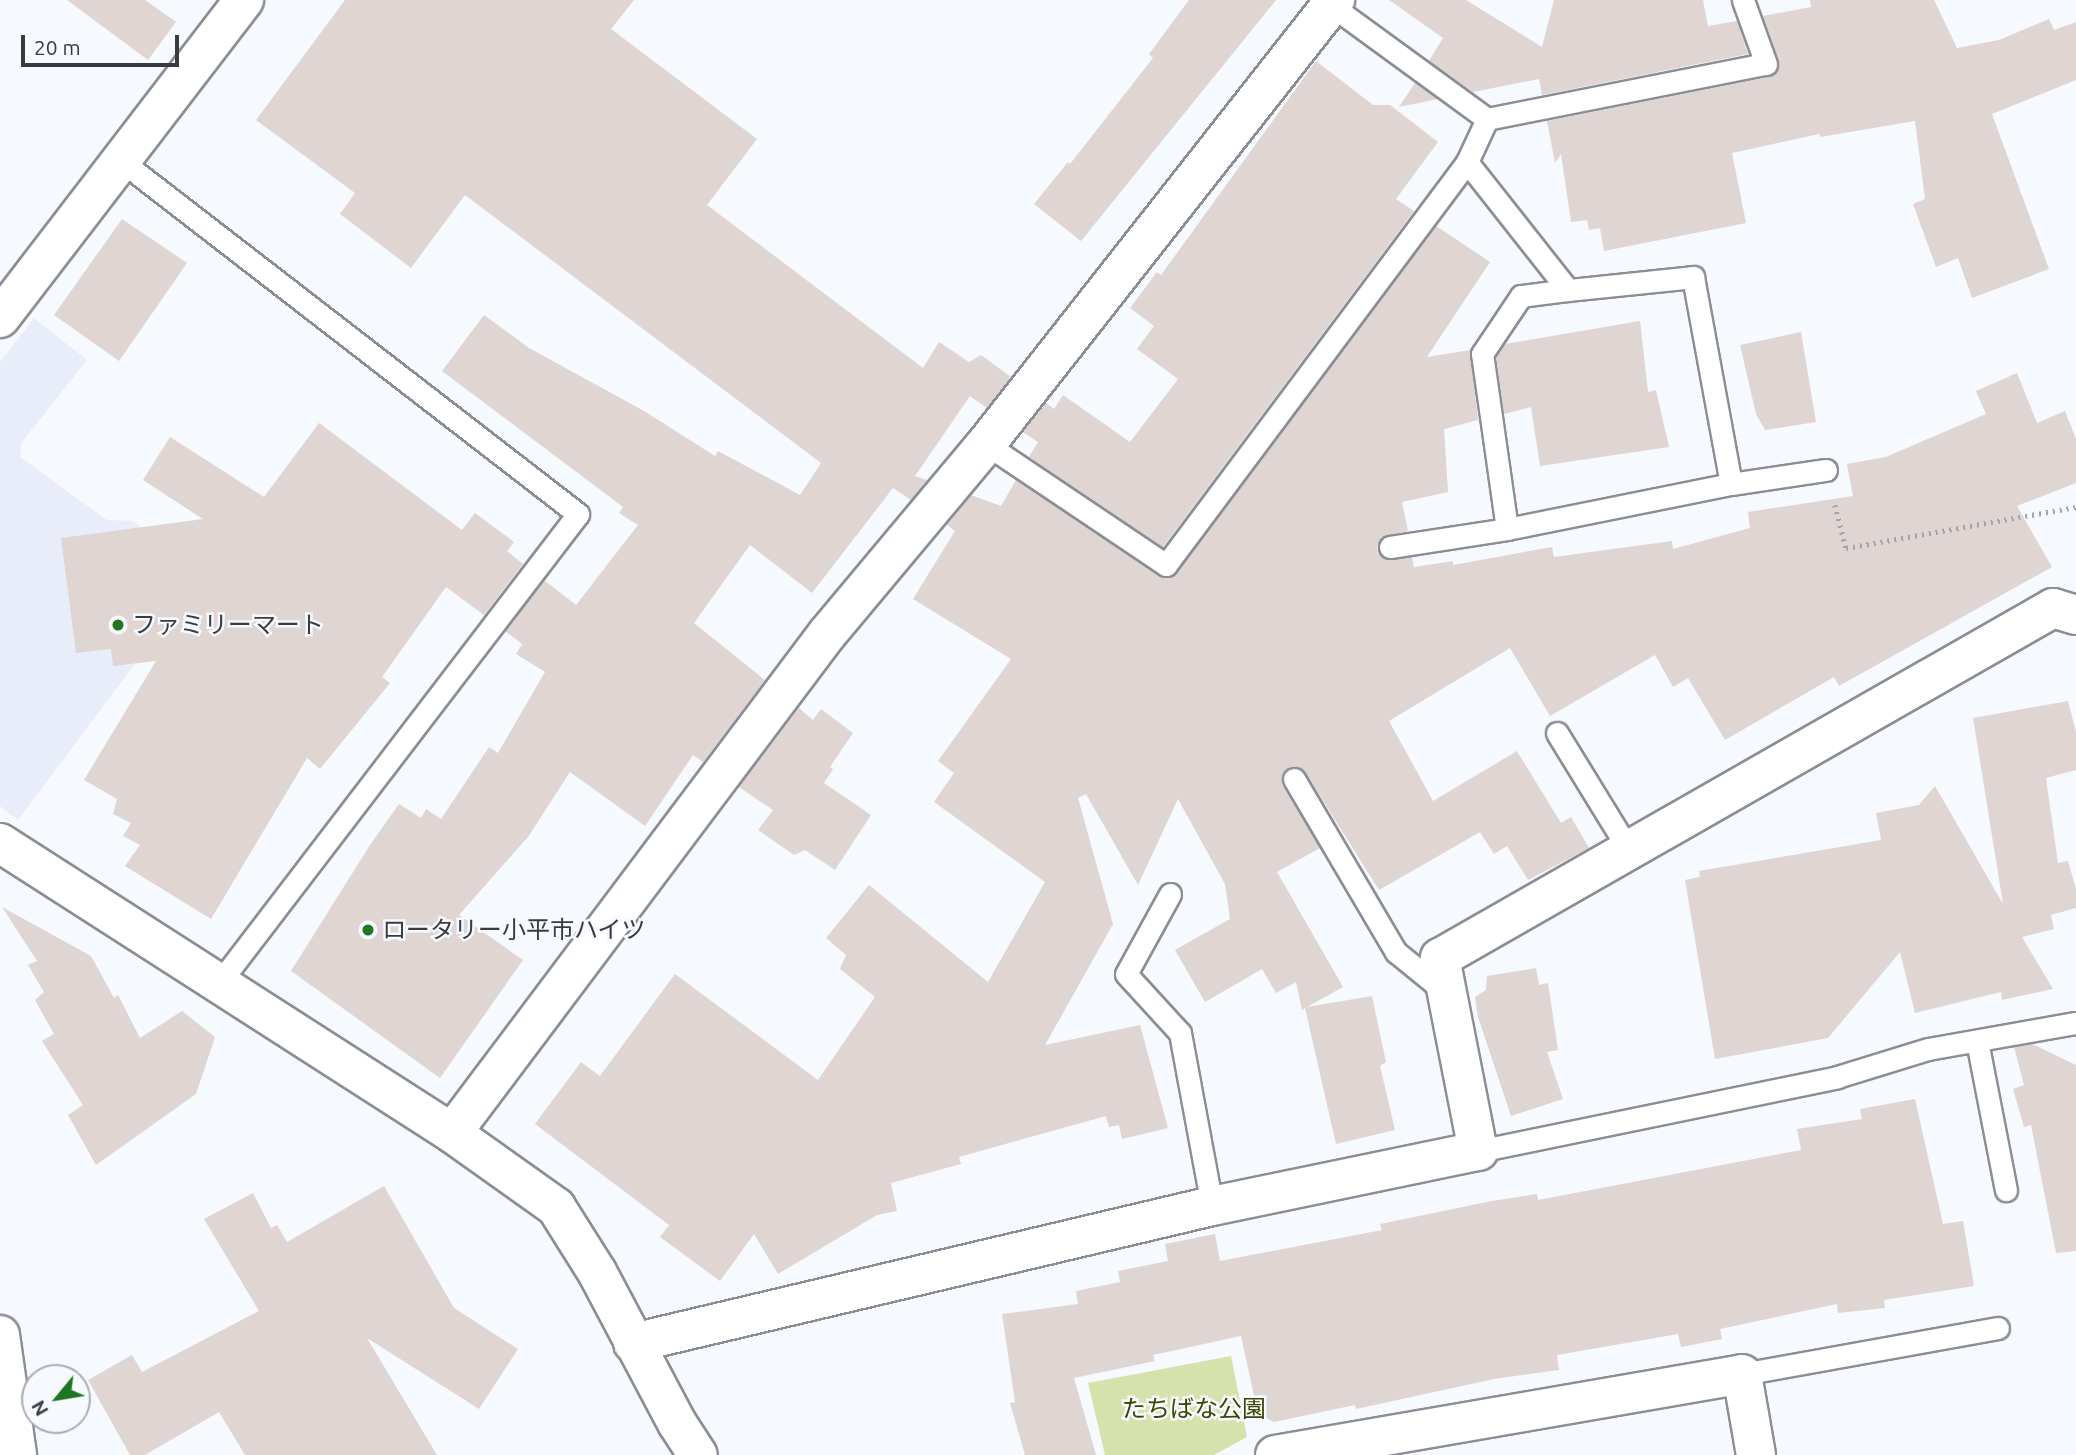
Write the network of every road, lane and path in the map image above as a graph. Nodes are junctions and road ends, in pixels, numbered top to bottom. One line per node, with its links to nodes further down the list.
1 (244, 0): 5 (street)
2 (1743, 0): 4 (lane)
3 (1334, 3): 4 (lane); 9 (street)
4 (1487, 119): 6 (lane)
5 (120, 160): 8 (street); 21 (lane)
6 (1467, 162): 7 (lane); 9 (lane)
7 (1568, 290): 11 (lane); 13 (lane)
8 (0, 318)
9 (986, 444): 25 (street)
10 (1826, 470): 11 (lane); 12 (path)
11 (1731, 484): 13 (lane)
12 (2076, 507)
13 (1507, 529): 14 (lane)
14 (1390, 547)
15 (2076, 615): 19 (street)
16 (1557, 733): 19 (lane)
17 (1294, 779): 22 (lane)
18 (0, 843): 21 (street)
19 (1629, 850): 22 (street)
20 (1170, 894): 28 (lane)
21 (219, 983): 25 (street)
22 (1446, 993): 26 (street)
23 (2076, 1023): 24 (lane)
24 (1977, 1041): 26 (lane); 27 (lane)
25 (452, 1133): 31 (street)
26 (1478, 1151): 28 (street)
27 (2006, 1190)
28 (1212, 1206): 31 (street)
29 (1998, 1328): 32 (lane)
30 (0, 1335): 33 (street)
31 (634, 1343): 34 (street)
32 (1742, 1374): 35 (street); 36 (street)
33 (17, 1455)
34 (698, 1455)
35 (1275, 1455)
36 (1756, 1455)

